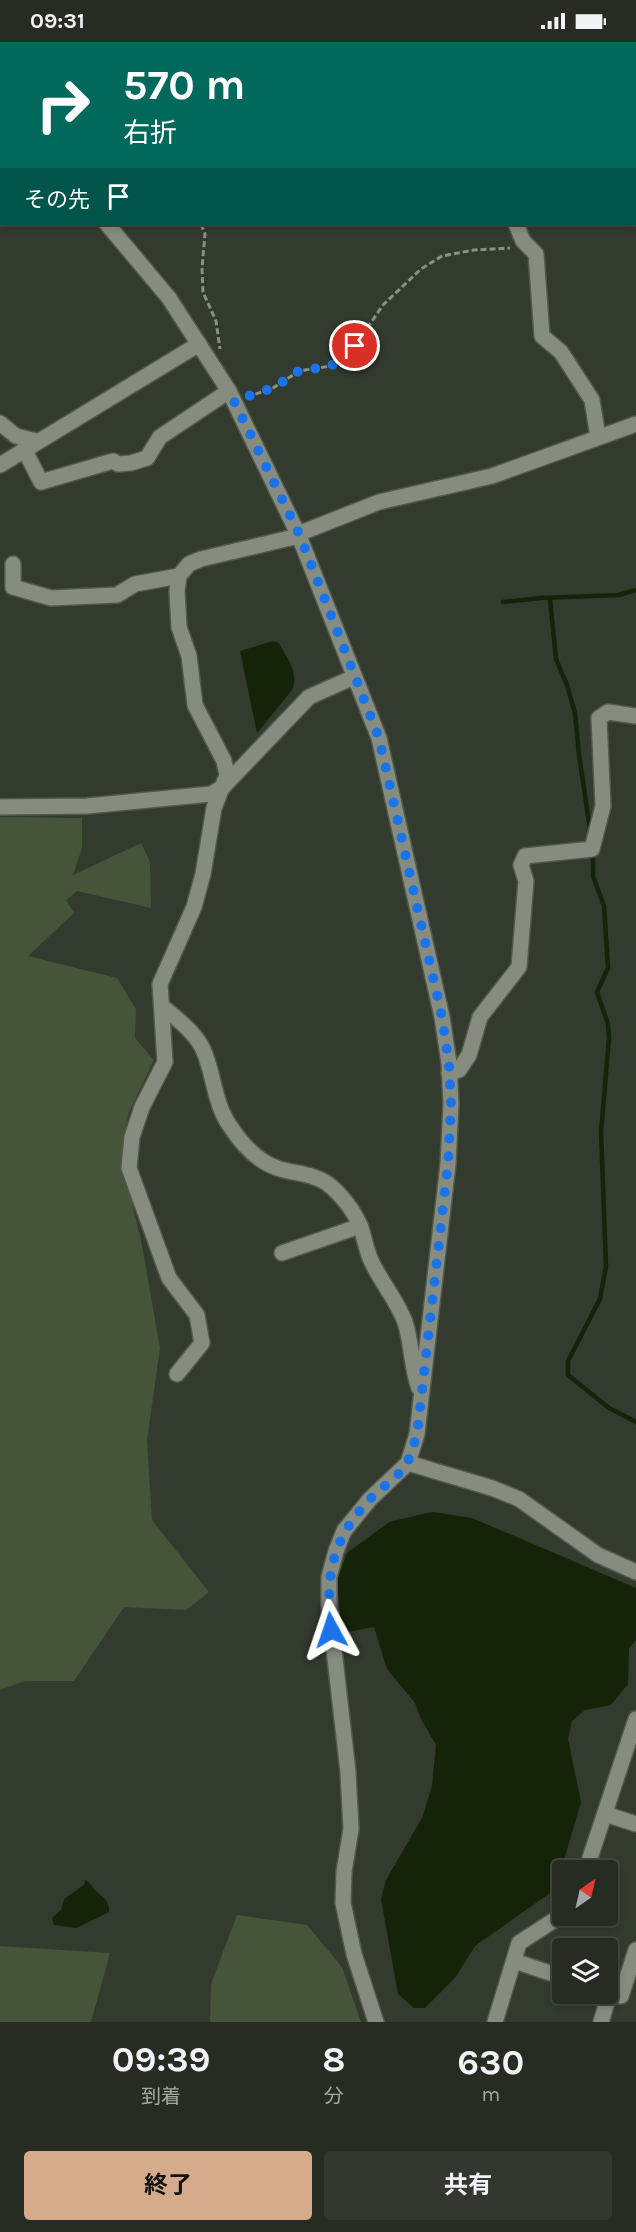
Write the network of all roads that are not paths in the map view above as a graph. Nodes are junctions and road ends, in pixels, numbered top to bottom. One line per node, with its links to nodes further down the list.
1 (108, 225): 3 (street)
2 (516, 225): 7 (street)
3 (199, 344): 4 (street); 8 (street)
4 (231, 396): 8 (street); 10 (street)
5 (0, 423): 8 (street)
6 (636, 424): 7 (street)
7 (598, 437): 10 (street)
8 (30, 445): 9 (street)
9 (0, 465)
10 (299, 535): 12 (street); 13 (street)
11 (14, 564): 12 (street)
12 (179, 576): 15 (street)
13 (354, 678): 15 (street); 18 (street)
14 (636, 716): 18 (street)
15 (223, 787): 16 (street); 17 (street)
16 (0, 807)
17 (163, 1007): 19 (street); 21 (street)
18 (449, 1072): 22 (street)
19 (360, 1226): 20 (street); 22 (street)
20 (282, 1253)
21 (177, 1374)
22 (422, 1396): 23 (street)
23 (408, 1463): 24 (street); 35 (street)
24 (636, 1572)
25 (636, 1719): 26 (street)
26 (605, 1814): 27 (street); 28 (street)
27 (636, 1824)
28 (589, 1860)
29 (552, 1922): 31 (street)
30 (636, 1950): 33 (street)
31 (514, 1961): 32 (street); 36 (street)
32 (552, 1974)
33 (618, 1995)
34 (606, 2004): 37 (street)
35 (376, 2022)
36 (495, 2022)
37 (601, 2022)

